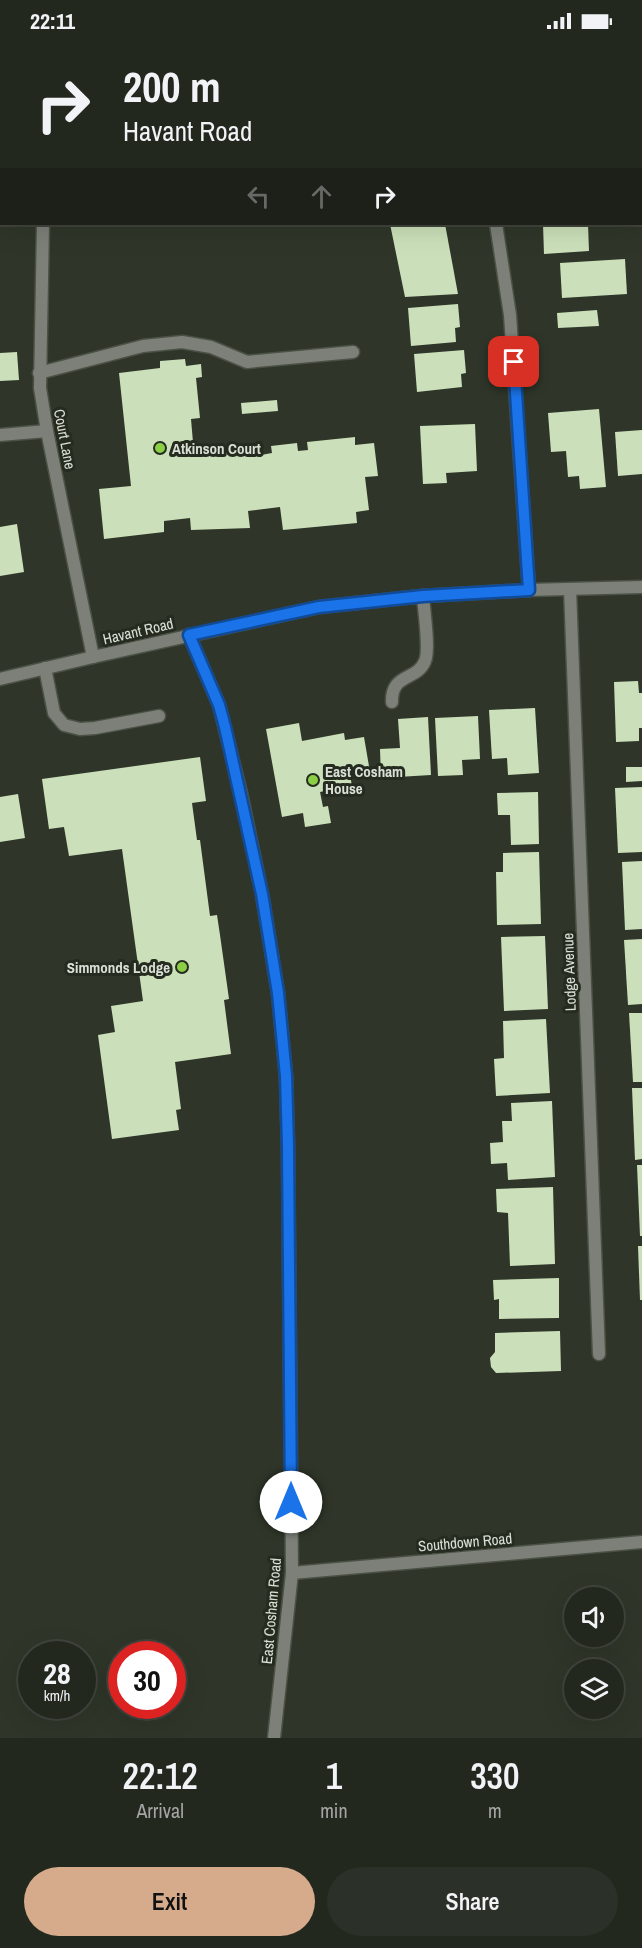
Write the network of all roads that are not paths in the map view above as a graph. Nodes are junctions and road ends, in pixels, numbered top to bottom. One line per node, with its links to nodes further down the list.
1 (43, 225): 4 (street, Court Lane)
2 (496, 225): 9 (street)
3 (353, 352): 4 (street)
4 (39, 373): 5 (street, Court Lane)
5 (47, 430): 6 (street); 12 (street, Court Lane)
6 (0, 435)
7 (642, 587): 8 (street, Havant Road)
8 (570, 589): 9 (street, Havant Road); 17 (street, Lodge Avenue)
9 (529, 590): 10 (street, Havant Road)
10 (423, 596): 11 (street, Havant Road); 15 (street)
11 (189, 635): 12 (street, Havant Road); 19 (street, East Cosham Road)
12 (93, 657): 13 (street, Havant Road)
13 (45, 668): 14 (street, Havant Road); 16 (street)
14 (0, 680)
15 (392, 702)
16 (159, 716)
17 (599, 1354)
18 (642, 1542): 19 (street, Southdown Road)
19 (292, 1573): 20 (street, East Cosham Road)
20 (274, 1738)

